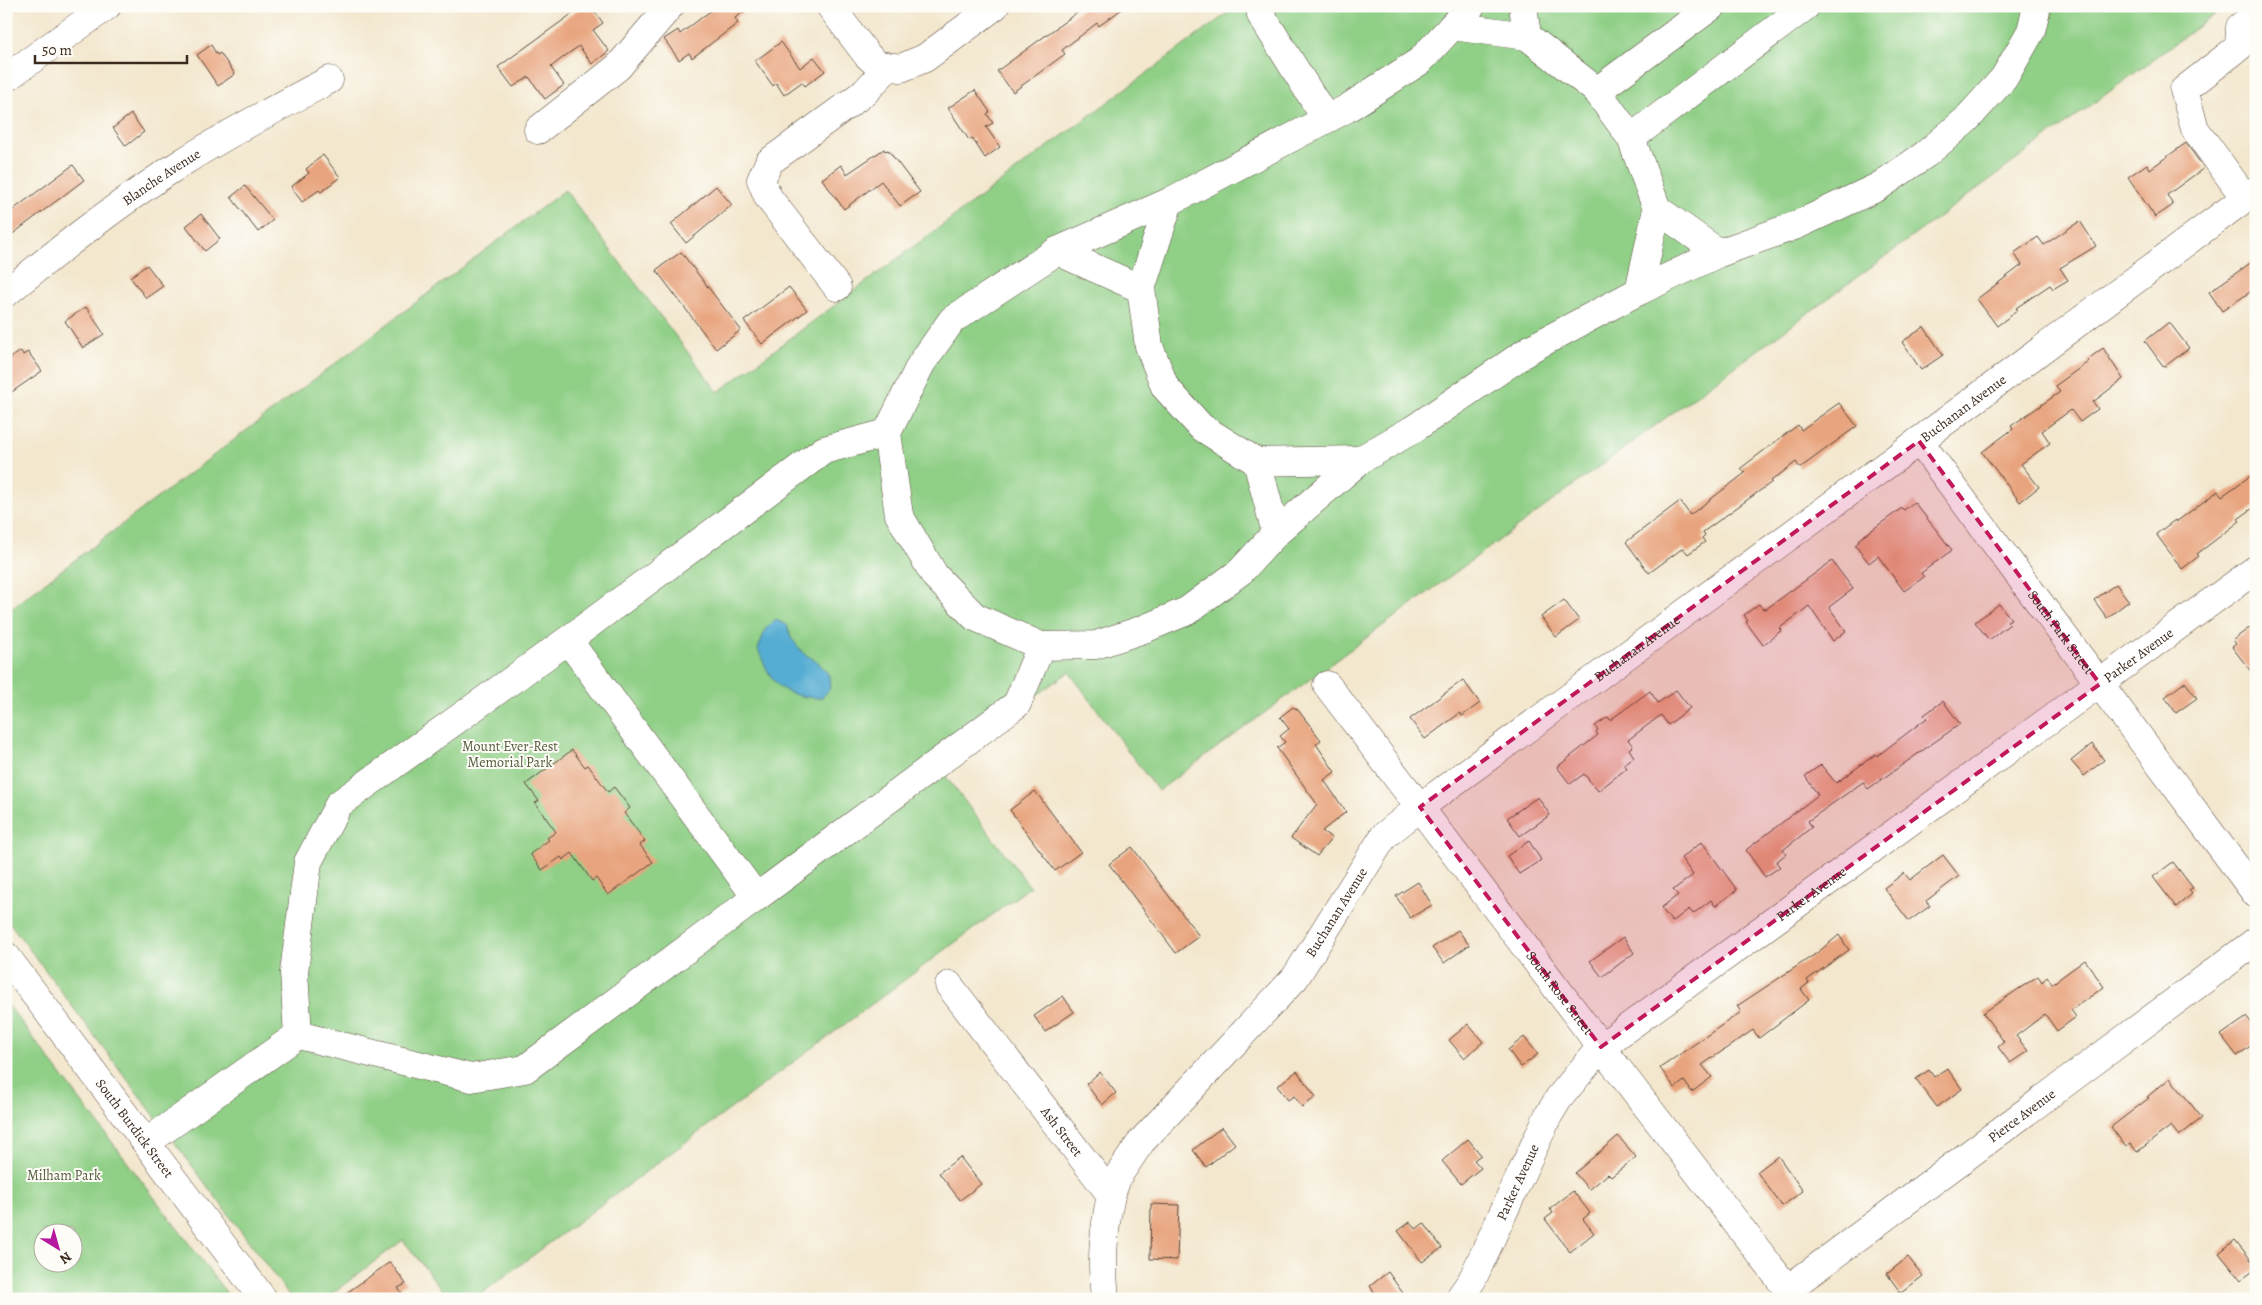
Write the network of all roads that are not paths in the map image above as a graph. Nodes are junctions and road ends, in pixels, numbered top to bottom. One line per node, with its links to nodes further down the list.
1 (106, 6): 15 (street)
2 (670, 6): 19 (street)
3 (830, 6): 14 (street)
4 (995, 6): 14 (street)
5 (1471, 6): 12 (street)
6 (1523, 6): 13 (street)
7 (1712, 6): 17 (street)
8 (1806, 6): 20 (street)
9 (2037, 6): 25 (street)
10 (1261, 15): 18 (street)
11 (2256, 15): 21 (street)
12 (1452, 26): 13 (street); 18 (street)
13 (1527, 36): 17 (street)
14 (887, 68): 26 (street)
15 (6, 78)
16 (329, 80): 29 (street, Blanche Avenue)
17 (1597, 90): 20 (street)
18 (1326, 119): 22 (street)
19 (538, 130)
20 (1631, 138): 23 (street)
21 (2251, 194): 31 (street, Buchanan Avenue)
22 (1169, 202): 24 (street); 27 (street)
23 (1658, 209): 25 (street); 28 (street)
24 (1057, 252): 27 (street); 30 (street)
25 (1719, 253): 28 (street)
26 (837, 286)
27 (1141, 289): 33 (street)
28 (1639, 291): 32 (street)
29 (6, 293)
30 (887, 433): 36 (street); 37 (street)
31 (1919, 441): 38 (street, South Park Street); 40 (street, Buchanan Avenue)
32 (1360, 460): 33 (street); 34 (street)
33 (1257, 462): 34 (street)
34 (1276, 533): 37 (street)
35 (2256, 569): 38 (street, Parker Avenue)
36 (568, 640): 42 (street); 46 (street)
37 (1041, 646): 42 (street)
38 (2100, 684): 41 (street, South Park Street); 47 (street, Parker Avenue)
39 (1327, 685): 40 (street, South Rose Street)
40 (1420, 807): 47 (street, South Rose Street); 49 (street, Buchanan Avenue)
41 (2256, 894)
42 (756, 897): 46 (street)
43 (2256, 941): 50 (street, Pierce Avenue)
44 (6, 956): 48 (street, South Burdick Street)
45 (949, 985): 49 (street, Ash Street)
46 (298, 1035): 48 (street)
47 (1601, 1047): 50 (street, South Rose Street); 53 (street, Parker Avenue)
48 (147, 1142): 51 (street, South Burdick Street)
49 (1111, 1195): 52 (street)
50 (1791, 1294)
51 (263, 1299)
52 (1105, 1299)
53 (1459, 1299)

